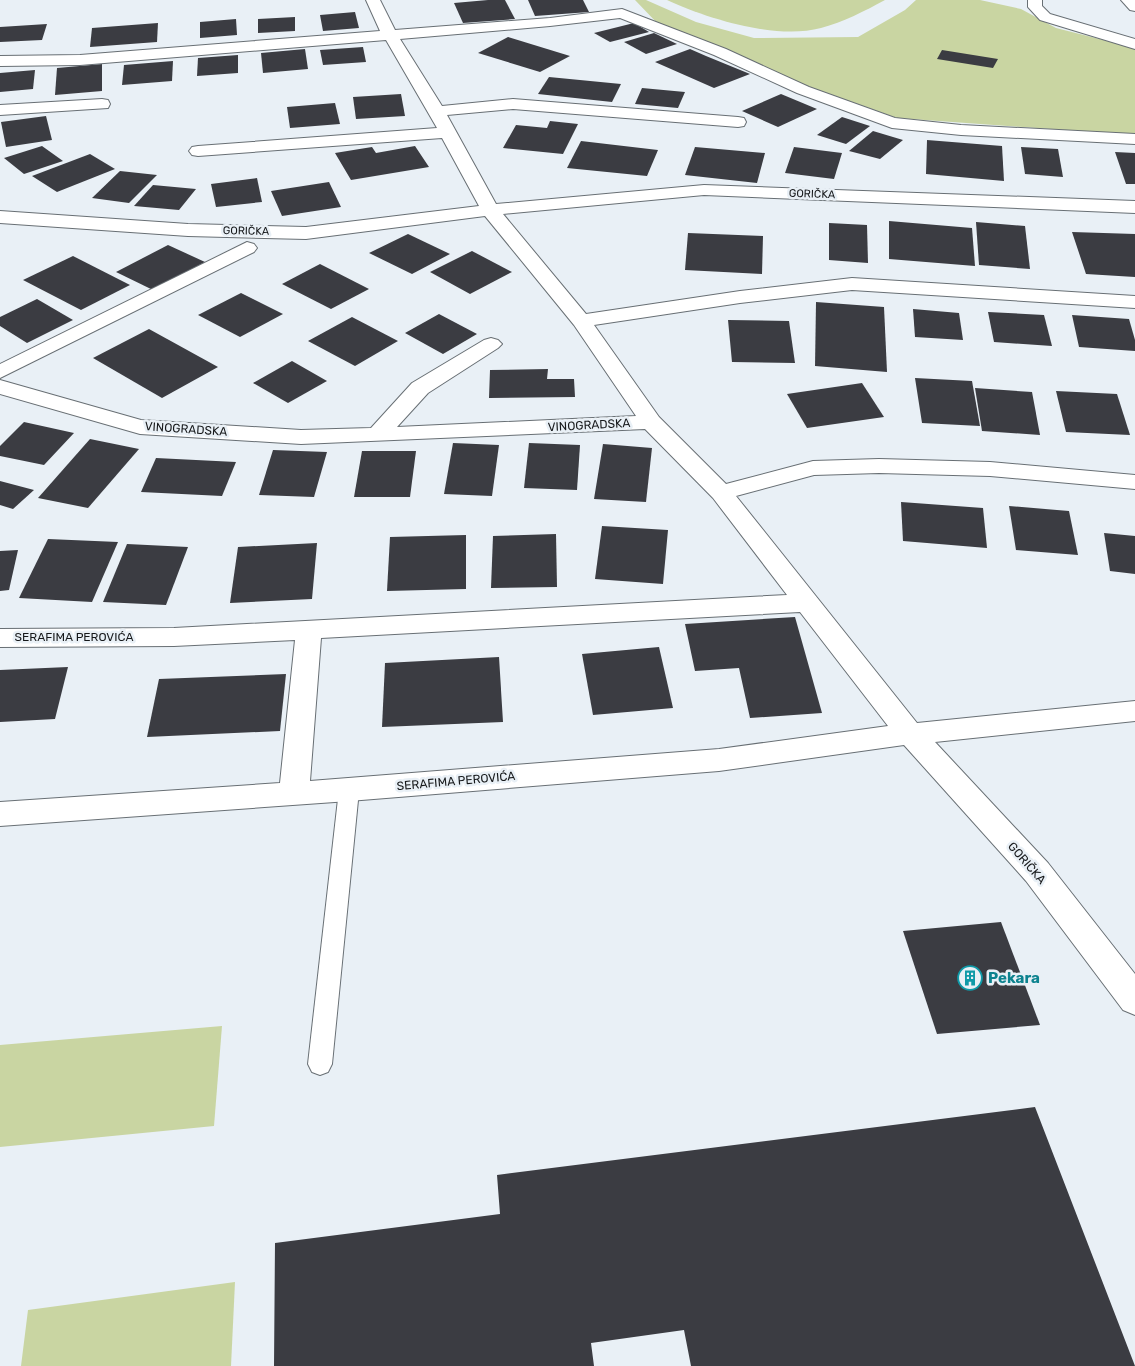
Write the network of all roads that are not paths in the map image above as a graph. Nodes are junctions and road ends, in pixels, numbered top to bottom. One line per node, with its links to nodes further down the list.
1 (373, 0): 6 (street, GORIČKA)
2 (1035, 0): 7 (street)
3 (1128, 0): 5 (street)
4 (623, 7): 6 (street); 14 (street)
5 (1135, 7)
6 (391, 36): 8 (street); 11 (street, GORIČKA)
7 (1135, 44)
8 (0, 61)
9 (102, 104): 10 (street)
10 (0, 110)
11 (437, 111): 12 (street); 13 (street, GORIČKA)
12 (738, 122)
13 (448, 132): 15 (street); 17 (street, GORIČKA)
14 (1135, 139)
15 (198, 151)
16 (1135, 207): 17 (street, GORIČKA)
17 (490, 210): 18 (street, GORIČKA); 21 (street, GORIČKA)
18 (0, 217)
19 (247, 248): 23 (street)
20 (1135, 302): 21 (street)
21 (581, 321): 25 (street, GORIČKA)
22 (491, 344): 26 (street)
23 (0, 372)
24 (0, 387): 26 (street, VINOGRADSKA)
25 (651, 422): 26 (street, VINOGRADSKA); 28 (street, GORIČKA)
26 (378, 434)
27 (1135, 482): 28 (street)
28 (721, 493): 29 (street, GORIČKA)
29 (808, 603): 30 (street, SERAFIMA PEROVIĆA); 33 (street, GORIČKA)
30 (308, 629): 31 (street, SERAFIMA PEROVIĆA); 35 (street)
31 (0, 638)
32 (1135, 711): 33 (street)
33 (910, 734): 34 (street, SERAFIMA PEROVIĆA); 37 (street, GORIČKA)
34 (349, 790): 35 (street, SERAFIMA PEROVIĆA); 38 (lane)
35 (294, 794): 36 (street, SERAFIMA PEROVIĆA)
36 (0, 814)
37 (1135, 1000)
38 (320, 1064)

